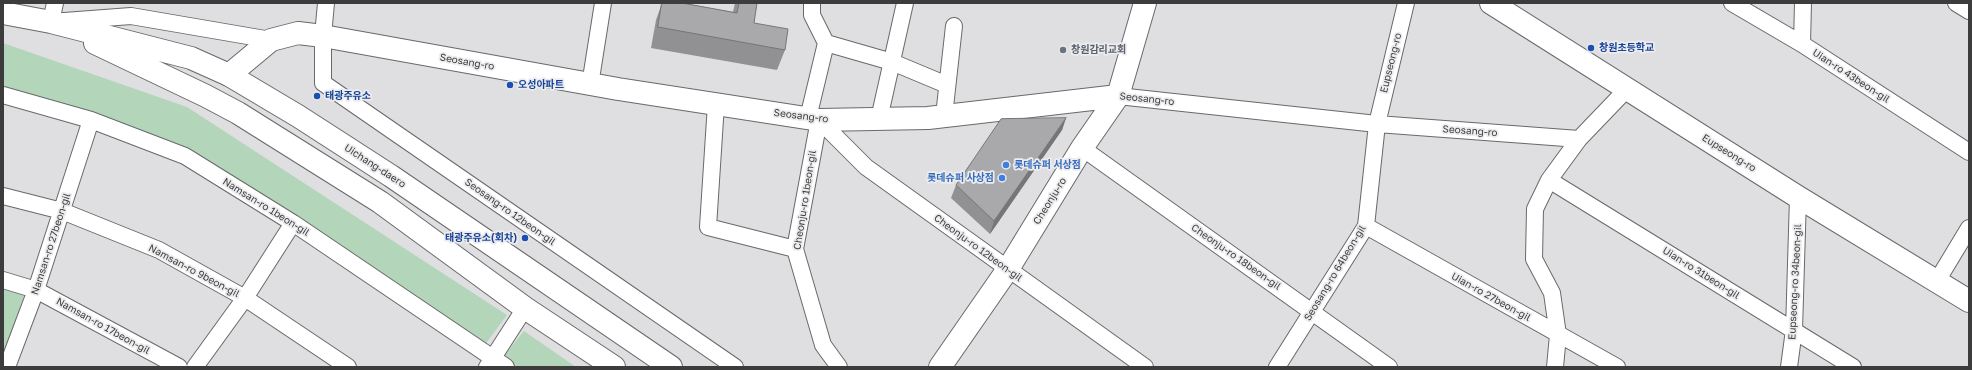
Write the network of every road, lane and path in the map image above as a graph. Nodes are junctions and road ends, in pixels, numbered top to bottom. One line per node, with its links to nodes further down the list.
1 (326, 3): 15 (street)
2 (603, 3): 21 (street)
3 (812, 3): 17 (street)
4 (905, 3): 19 (street)
5 (1145, 3): 25 (main road, Cheonju-ro)
6 (1406, 3): 31 (street, Eupseong-ro)
7 (1732, 3): 18 (street, Uian-ro 43beon-gil)
8 (1803, 3): 18 (street)
9 (1956, 3): 11 (street)
10 (1502, 6): 23 (main road, Eupseong-ro)
11 (1969, 11)
12 (53, 12): 13 (main road, Uichang-daero); 16 (street); 20 (main road, Uichang-daero); 49 (main road, Uichang-daero)
13 (3, 13)
14 (954, 26): 22 (street)
15 (323, 36): 16 (main road, Seosang-ro); 21 (main road, Seosang-ro); 60 (street, Seosang-ro 12beon-gil)
16 (271, 40): 20 (main road, Seosang-ro)
17 (826, 43): 19 (street); 28 (street, Cheonju-ro 1beon-gil)
18 (1802, 44): 34 (street, Uian-ro 43beon-gil)
19 (892, 62): 22 (street); 29 (street)
20 (229, 75): 59 (main road, Uichang-daero)
21 (590, 85): 26 (main road, Seosang-ro)
22 (947, 86): 27 (street)
23 (1627, 89): 32 (street); 37 (main road, Eupseong-ro)
24 (3, 95): 30 (street, Namsan-ro 1beon-gil)
25 (1118, 96): 27 (main road, Seosang-ro); 31 (street, Seosang-ro); 33 (main road, Cheonju-ro)
26 (716, 104): 28 (main road, Seosang-ro); 42 (street)
27 (944, 116): 29 (main road, Seosang-ro)
28 (813, 119): 29 (main road, Seosang-ro); 42 (street, Cheonju-ro 1beon-gil); 43 (street, Cheonju-ro 12beon-gil)
29 (879, 119)
30 (91, 120): 38 (street, Namsan-ro 27beon-gil); 39 (street, Namsan-ro 1beon-gil)
31 (1377, 124): 32 (street, Seosang-ro); 40 (street, Seosang-ro 64beon-gil)
32 (1579, 139): 35 (street)
33 (1082, 148): 43 (main road, Cheonju-ro); 50 (street, Cheonju-ro 18beon-gil)
34 (1969, 152)
35 (1549, 180): 51 (street, Uian-ro 31beon-gil); 52 (street)
36 (3, 196): 38 (street, Namsan-ro 9beon-gil)
37 (1798, 197): 45 (main road, Eupseong-ro); 51 (street, Eupseong-ro 34beon-gil)
38 (62, 211): 46 (street, Namsan-ro 27beon-gil); 47 (street, Namsan-ro 9beon-gil)
39 (293, 223): 47 (street); 53 (street, Namsan-ro 1beon-gil)
40 (1366, 226): 50 (street, Seosang-ro 64beon-gil); 52 (street, Uian-ro 27beon-gil)
41 (1969, 228): 45 (street)
42 (795, 249): 61 (street, Cheonju-ro 1beon-gil)
43 (1008, 269): 62 (main road, Cheonju-ro); 63 (street, Cheonju-ro 12beon-gil)
44 (3, 280): 46 (street, Namsan-ro 17beon-gil)
45 (1937, 281): 48 (main road, Eupseong-ro)
46 (36, 290): 54 (street, Namsan-ro 27beon-gil); 55 (street, Namsan-ro 17beon-gil)
47 (245, 298): 56 (street); 57 (street, Namsan-ro 9beon-gil)
48 (1969, 300)
49 (525, 308): 53 (street); 58 (main road, Uichang-daero)
50 (1312, 311): 64 (street, Seosang-ro 64beon-gil); 65 (street, Cheonju-ro 18beon-gil)
51 (1794, 330): 68 (street, Eupseong-ro 34beon-gil); 69 (street, Uian-ro 31beon-gil)
52 (1558, 335): 66 (street); 67 (street, Uian-ro 27beon-gil)
53 (495, 364)
54 (7, 367)
55 (178, 367)
56 (195, 367)
57 (348, 367)
58 (614, 367)
59 (671, 367)
60 (735, 367)
61 (839, 367)
62 (940, 367)
63 (1145, 367)
64 (1277, 367)
65 (1389, 367)
66 (1555, 367)
67 (1618, 367)
68 (1789, 367)
69 (1853, 367)

